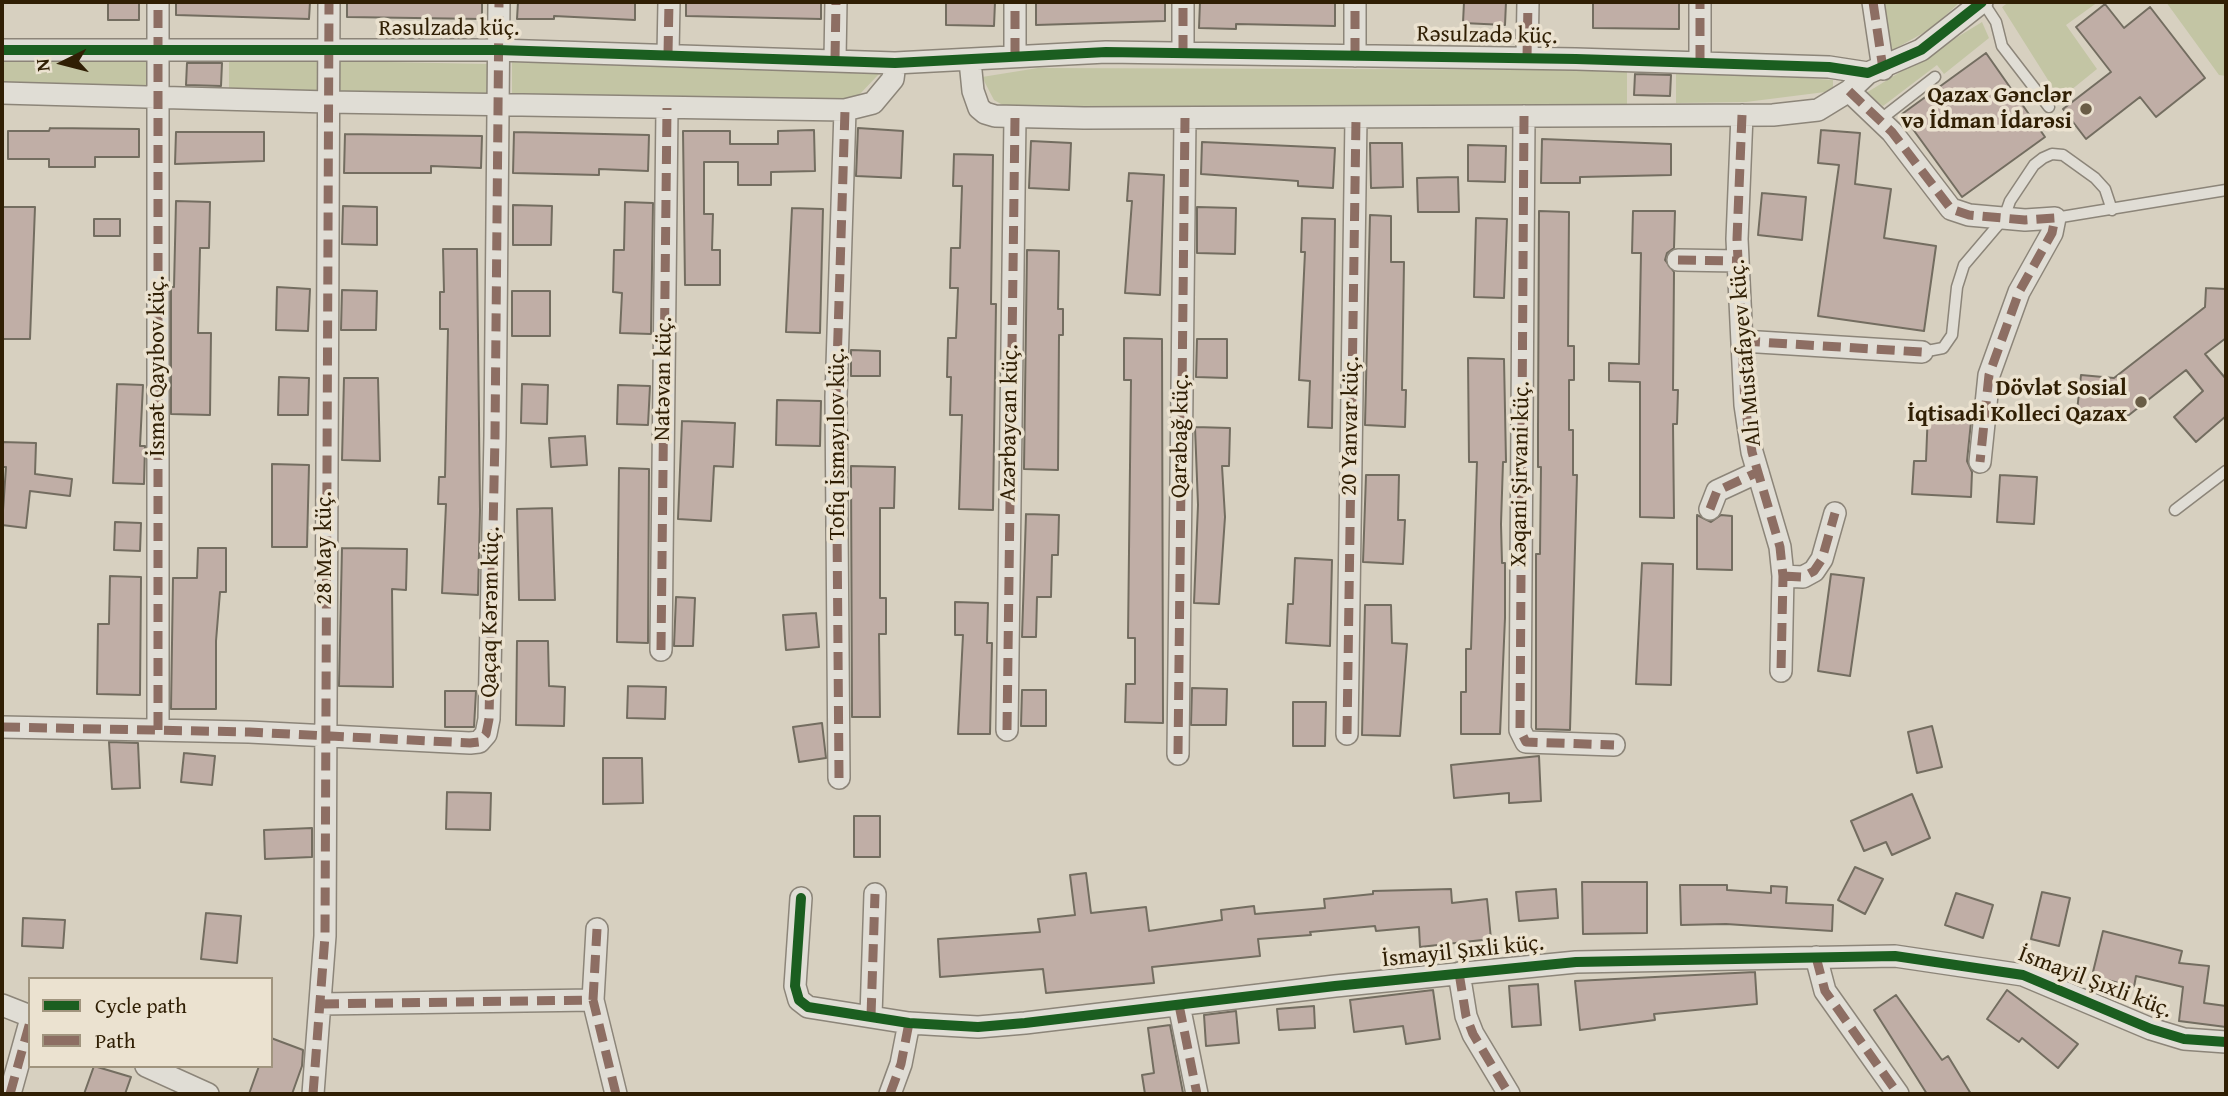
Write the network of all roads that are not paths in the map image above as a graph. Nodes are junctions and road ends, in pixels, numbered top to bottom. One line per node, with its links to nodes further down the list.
1 (158, 2): 16 (street, İsmət Qayıbov küç.)
2 (329, 2): 14 (street, 28 May küç.)
3 (499, 2): 15 (street, Qaçaq Kərəm küç.)
4 (669, 2): 17 (street)
5 (836, 2): 22 (street)
6 (1015, 2): 20 (street)
7 (1183, 2): 18 (street)
8 (1355, 2): 19 (street)
9 (1528, 2): 21 (street)
10 (1700, 2): 25 (street)
11 (1873, 2): 26 (street)
12 (1983, 2): 26 (street); 34 (lane)
13 (2, 50): 16 (street, Rəsulzadə küç.)
14 (328, 50): 15 (street, Rəsulzadə küç.); 16 (street, Rəsulzadə küç.); 31 (street, 28 May küç.)
15 (498, 50): 17 (street, Rəsulzadə küç.); 32 (street, Qaçaq Kərəm küç.)
16 (158, 51): 30 (street, İsmət Qayıbov küç.)
17 (668, 54): 22 (street, Rəsulzadə küç.)
18 (1183, 54): 19 (street, Rəsulzadə küç.); 20 (street, Rəsulzadə küç.)
19 (1355, 56): 21 (street, Rəsulzadə küç.)
20 (1015, 57): 23 (street, Rəsulzadə küç.)
21 (1527, 58): 25 (street, Rəsulzadə küç.)
22 (835, 59): 24 (street, Rəsulzadə küç.)
23 (970, 61): 24 (street, Rəsulzadə küç.); 38 (street)
24 (895, 63): 35 (street)
25 (1700, 63): 26 (street, Rəsulzadə küç.)
26 (1875, 71): 28 (street)
27 (1934, 77): 41 (lane)
28 (1849, 91): 36 (street); 41 (street)
29 (2, 93): 30 (street)
30 (158, 99): 31 (street); 60 (street, İsmət Qayıbov küç.)
31 (328, 102): 32 (street); 63 (street, 28 May küç.)
32 (498, 105): 33 (street); 63 (street, Qaçaq Kərəm küç.)
33 (667, 107): 35 (street); 57 (street, Natəvan küç.)
34 (2049, 107)
35 (845, 110): 66 (street, Tofiq İsmayılov küç.)
36 (1742, 115): 37 (street); 47 (street, Alı Mustafayev küç.)
37 (1524, 116): 40 (street); 64 (street, Xəqani Şirvani küç.)
38 (1015, 117): 39 (street); 61 (street, Azərbaycan küç.)
39 (1185, 118): 40 (street); 65 (street, Qarabağ küç.)
40 (1356, 118): 62 (street, 20 Yanvar küç.)
41 (1881, 118): 44 (street)
42 (2226, 190): 43 (lane)
43 (2112, 210): 44 (lane); 45 (lane)
44 (2004, 218): 45 (street); 49 (lane)
45 (2055, 218): 50 (street)
46 (1678, 260): 47 (street)
47 (1738, 261): 48 (street, Alı Mustafayev küç.)
48 (1742, 341): 49 (street); 52 (street, Alı Mustafayev küç.)
49 (1922, 352)
50 (1980, 462)
51 (2226, 471): 54 (lane)
52 (1758, 472): 53 (street); 56 (street, Alı Mustafayev küç.)
53 (1710, 509)
54 (2175, 510)
55 (1835, 513): 56 (street)
56 (1783, 576): 58 (street, Alı Mustafayev küç.)
57 (661, 650)
58 (1781, 671)
59 (2, 727): 60 (street, Qaçaq Kərəm küç.)
60 (158, 730): 63 (street, Qaçaq Kərəm küç.)
61 (1007, 730)
62 (1347, 734)
63 (325, 735): 73 (street, 28 May küç.)
64 (1614, 745)
65 (1178, 754)
66 (839, 778)
67 (875, 894): 76 (street)
68 (801, 898): 76 (street, İsmayil Şıxli küç.)
69 (597, 929): 72 (street)
70 (1816, 957): 71 (street, İsmayil Şıxli küç.); 80 (street, İsmayil Şıxli küç.); 89 (street)
71 (1459, 973): 75 (street, İsmayil Şıxli küç.); 88 (street)
72 (593, 1000): 73 (street); 85 (street)
73 (321, 1003): 84 (street, 28 May küç.)
74 (2, 1005): 77 (street)
75 (1179, 1005): 78 (street, İsmayil Şıxli küç.); 87 (street)
76 (871, 1016): 78 (street, İsmayil Şıxli küç.)
77 (28, 1018)
78 (909, 1023): 86 (street)
79 (28, 1026): 82 (street)
80 (2226, 1042)
81 (150, 1068): 83 (street)
82 (10, 1094)
83 (208, 1094)
84 (313, 1094)
85 (616, 1094)
86 (890, 1094)
87 (1197, 1094)
88 (1509, 1094)
89 (1898, 1094)

